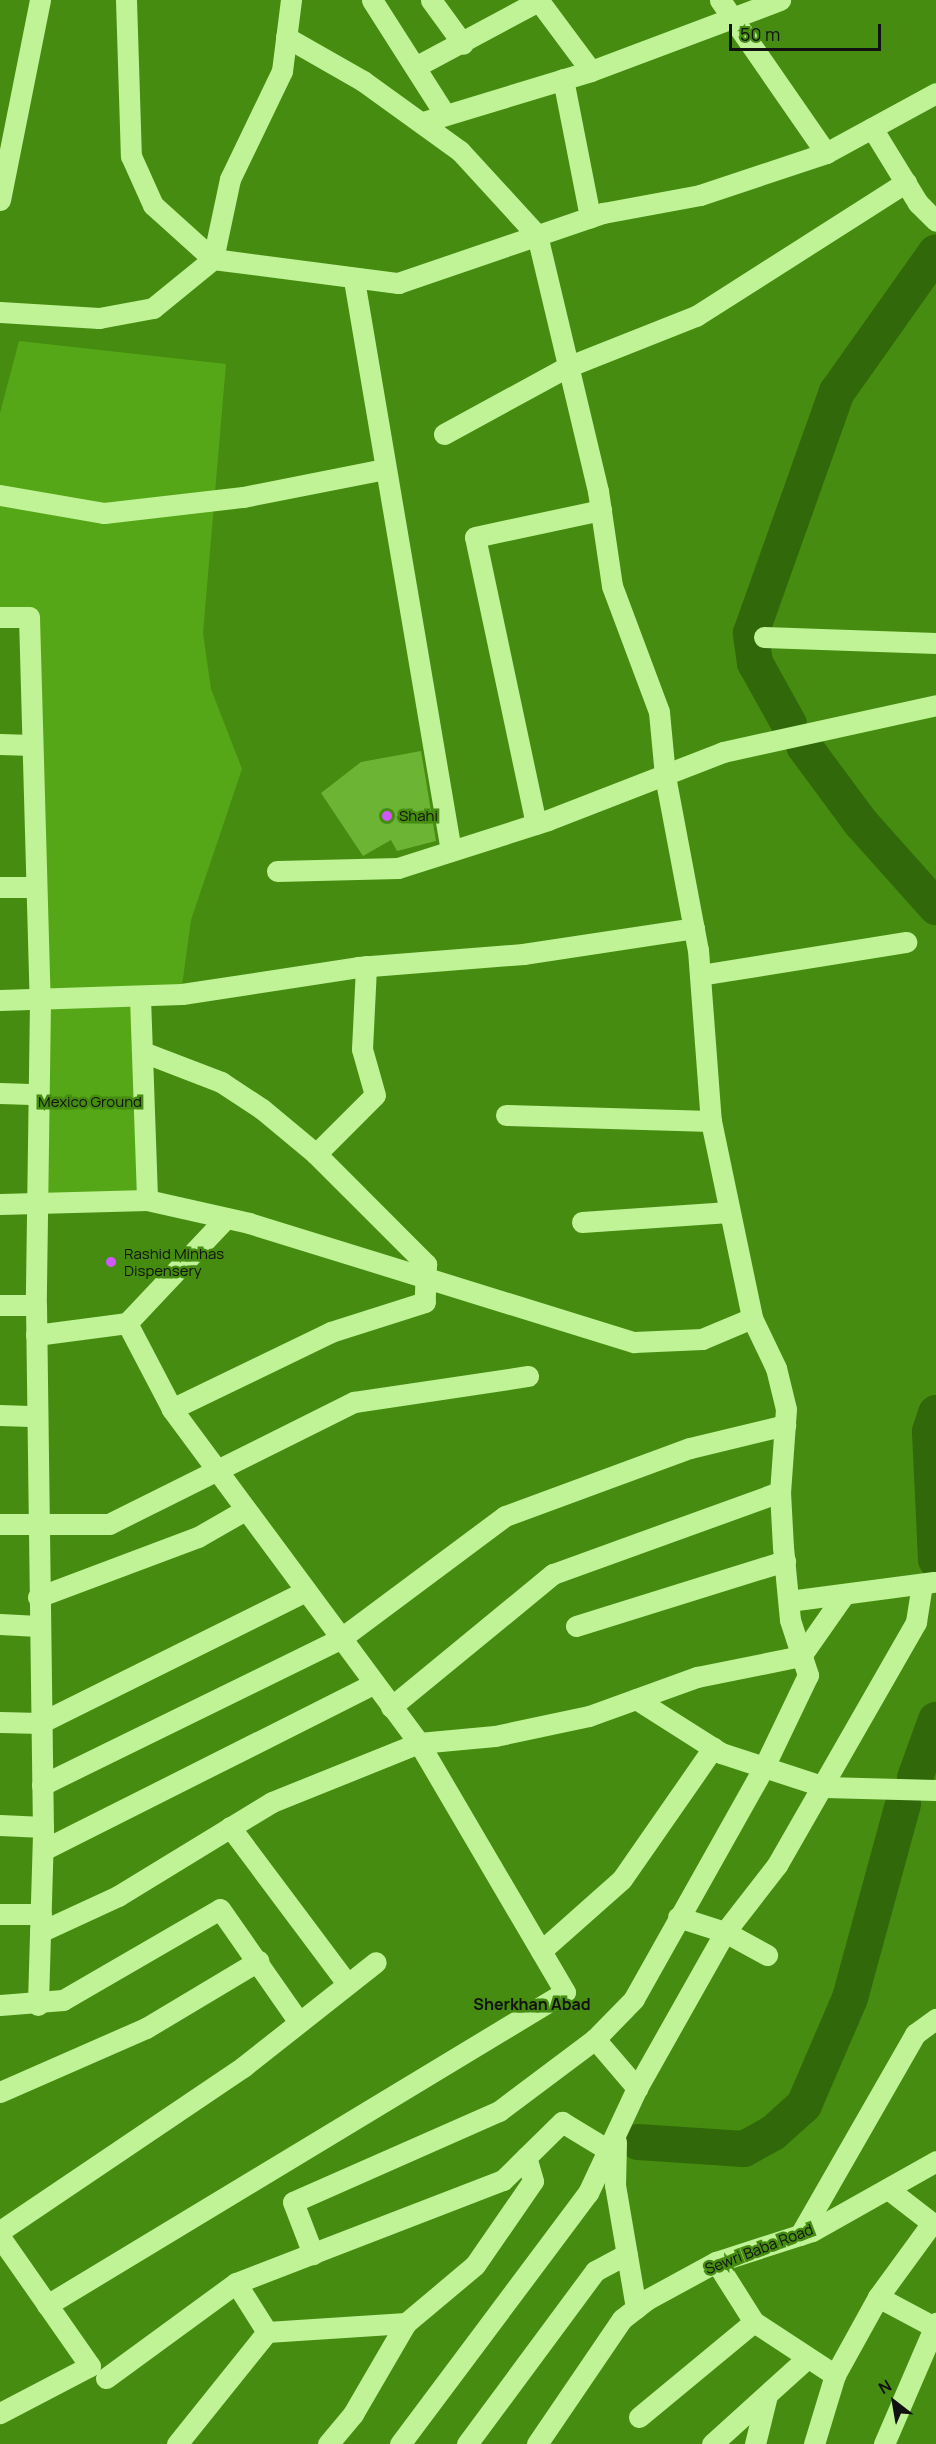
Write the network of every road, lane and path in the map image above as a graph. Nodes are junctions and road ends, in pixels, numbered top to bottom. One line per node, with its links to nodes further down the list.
1 (40, 0): 21 (street)
2 (126, 0): 25 (street)
3 (291, 0): 10 (street)
4 (372, 0): 12 (street)
5 (431, 0): 11 (street)
6 (720, 0): 9 (street)
7 (780, 0): 9 (street)
8 (539, 1): 11 (street); 13 (street)
9 (733, 18): 13 (street); 19 (street)
10 (286, 37): 17 (street); 25 (street)
11 (463, 44): 12 (street)
12 (415, 67): 16 (street)
13 (591, 71): 14 (street)
14 (563, 79): 16 (street); 22 (street)
15 (936, 93): 18 (street)
16 (444, 113): 17 (street)
17 (423, 122): 24 (street)
18 (872, 128): 19 (street); 20 (street)
19 (826, 153): 22 (street)
20 (906, 182): 23 (street); 28 (street)
21 (0, 200)
22 (590, 218): 24 (street)
23 (936, 221)
24 (537, 235): 26 (street); 28 (street)
25 (213, 258): 26 (street); 27 (street)
26 (354, 280): 30 (street)
27 (0, 312)
28 (567, 367): 29 (street); 32 (street)
29 (444, 434)
30 (385, 470): 31 (street); 41 (street)
31 (0, 495)
32 (601, 510): 39 (street); 40 (street)
33 (0, 617): 38 (street)
34 (764, 637): 35 (street)
35 (936, 643)
36 (936, 705): 39 (street)
37 (0, 744): 38 (street)
38 (32, 744): 44 (street)
39 (665, 776): 40 (street); 45 (street)
40 (536, 824): 41 (street)
41 (451, 850): 42 (street)
42 (278, 871)
43 (0, 887): 44 (street)
44 (34, 887): 51 (street)
45 (694, 928): 47 (street); 48 (street)
46 (906, 942): 48 (street)
47 (366, 966): 49 (street); 57 (street)
48 (700, 975): 56 (street)
49 (140, 997): 51 (street); 52 (street)
50 (0, 1000): 51 (street)
51 (40, 1000): 54 (street)
52 (143, 1052): 57 (street); 58 (street)
53 (0, 1093): 54 (street)
54 (38, 1094): 60 (street)
55 (506, 1115): 56 (street)
56 (711, 1121): 61 (street)
57 (316, 1154): 64 (street)
58 (147, 1200): 60 (street); 62 (street)
59 (0, 1204): 60 (street)
60 (39, 1205): 66 (street)
61 (729, 1212): 63 (street); 67 (street)
62 (226, 1218): 64 (street); 68 (street)
63 (582, 1222)
64 (427, 1279): 67 (street); 71 (street)
65 (0, 1305): 66 (street)
66 (36, 1305): 69 (street)
67 (752, 1318): 74 (street)
68 (127, 1323): 69 (street); 71 (street)
69 (36, 1335): 73 (street)
70 (528, 1377): 75 (street)
71 (172, 1409): 75 (street)
72 (0, 1415): 73 (street)
73 (37, 1416): 79 (street)
74 (785, 1425): 76 (street); 89 (street)
75 (216, 1472): 77 (street); 79 (street)
76 (780, 1492): 80 (street); 93 (street)
77 (245, 1510): 82 (street); 84 (street)
78 (0, 1524): 79 (street)
79 (38, 1526): 84 (street)
80 (785, 1561): 85 (street); 88 (street)
81 (929, 1583): 83 (street); 100 (street)
82 (306, 1592): 89 (street); 95 (street)
83 (843, 1596): 85 (street); 90 (street)
84 (38, 1597): 87 (street)
85 (789, 1602): 90 (street)
86 (0, 1624): 87 (street)
87 (38, 1626): 95 (street)
88 (576, 1626)
89 (340, 1639): 91 (street); 99 (street)
90 (801, 1656): 92 (street); 98 (street)
91 (373, 1684): 93 (street); 105 (street)
92 (636, 1699): 96 (street); 97 (street)
93 (391, 1707): 96 (street)
94 (0, 1722): 95 (street)
95 (40, 1723): 99 (street)
96 (419, 1743): 104 (street); 110 (street)
97 (713, 1748): 98 (street); 110 (street)
98 (764, 1767): 100 (street); 107 (street)
99 (42, 1785): 103 (street)
100 (825, 1787): 101 (street); 109 (street)
101 (936, 1790)
102 (0, 1825): 103 (street)
103 (43, 1827): 105 (street)
104 (230, 1827): 108 (street); 114 (street)
105 (43, 1850): 108 (street)
106 (0, 1914): 108 (street)
107 (678, 1917): 109 (street); 119 (street)
108 (41, 1923): 116 (street)
109 (725, 1932): 111 (street); 120 (street)
110 (541, 1951): 133 (street)
111 (767, 1956)
112 (258, 1961): 116 (street); 118 (street); 121 (street)
113 (376, 1962): 114 (street)
114 (345, 1981): 118 (street)
115 (0, 2005): 116 (street)
116 (38, 2005)
117 (936, 2019): 126 (street)
118 (298, 2021): 127 (street)
119 (595, 2039): 120 (street); 128 (street)
120 (637, 2088): 122 (street)
121 (0, 2092)
122 (612, 2142): 123 (street); 129 (street); 147 (street)
123 (526, 2157): 128 (street); 136 (street)
124 (936, 2161): 125 (street, Sewri Baba Road)
125 (888, 2189): 126 (street, Sewri Baba Road); 132 (street)
126 (800, 2235): 130 (street, Sewri Baba Road)
127 (2, 2244): 133 (street)
128 (313, 2254): 131 (street)
129 (627, 2254): 134 (street); 148 (street)
130 (716, 2262): 134 (street, Sewri Baba Road); 135 (street)
131 (236, 2283): 138 (street); 141 (street)
132 (878, 2297): 137 (street); 140 (street)
133 (47, 2305): 143 (street)
134 (636, 2308): 149 (street, Sewri Baba Road)
135 (754, 2322): 139 (street); 144 (street)
136 (406, 2323): 138 (street); 146 (street)
137 (935, 2326): 153 (street)
138 (267, 2332): 145 (street)
139 (806, 2359): 140 (street); 142 (street)
140 (835, 2375): 152 (street)
141 (106, 2378)
142 (767, 2394): 150 (street); 151 (street)
143 (0, 2413)
144 (639, 2417)
145 (177, 2444)
146 (328, 2444)
147 (400, 2444)
148 (467, 2444)
149 (537, 2444)
150 (712, 2444)
151 (755, 2444)
152 (814, 2444)
153 (884, 2444)

